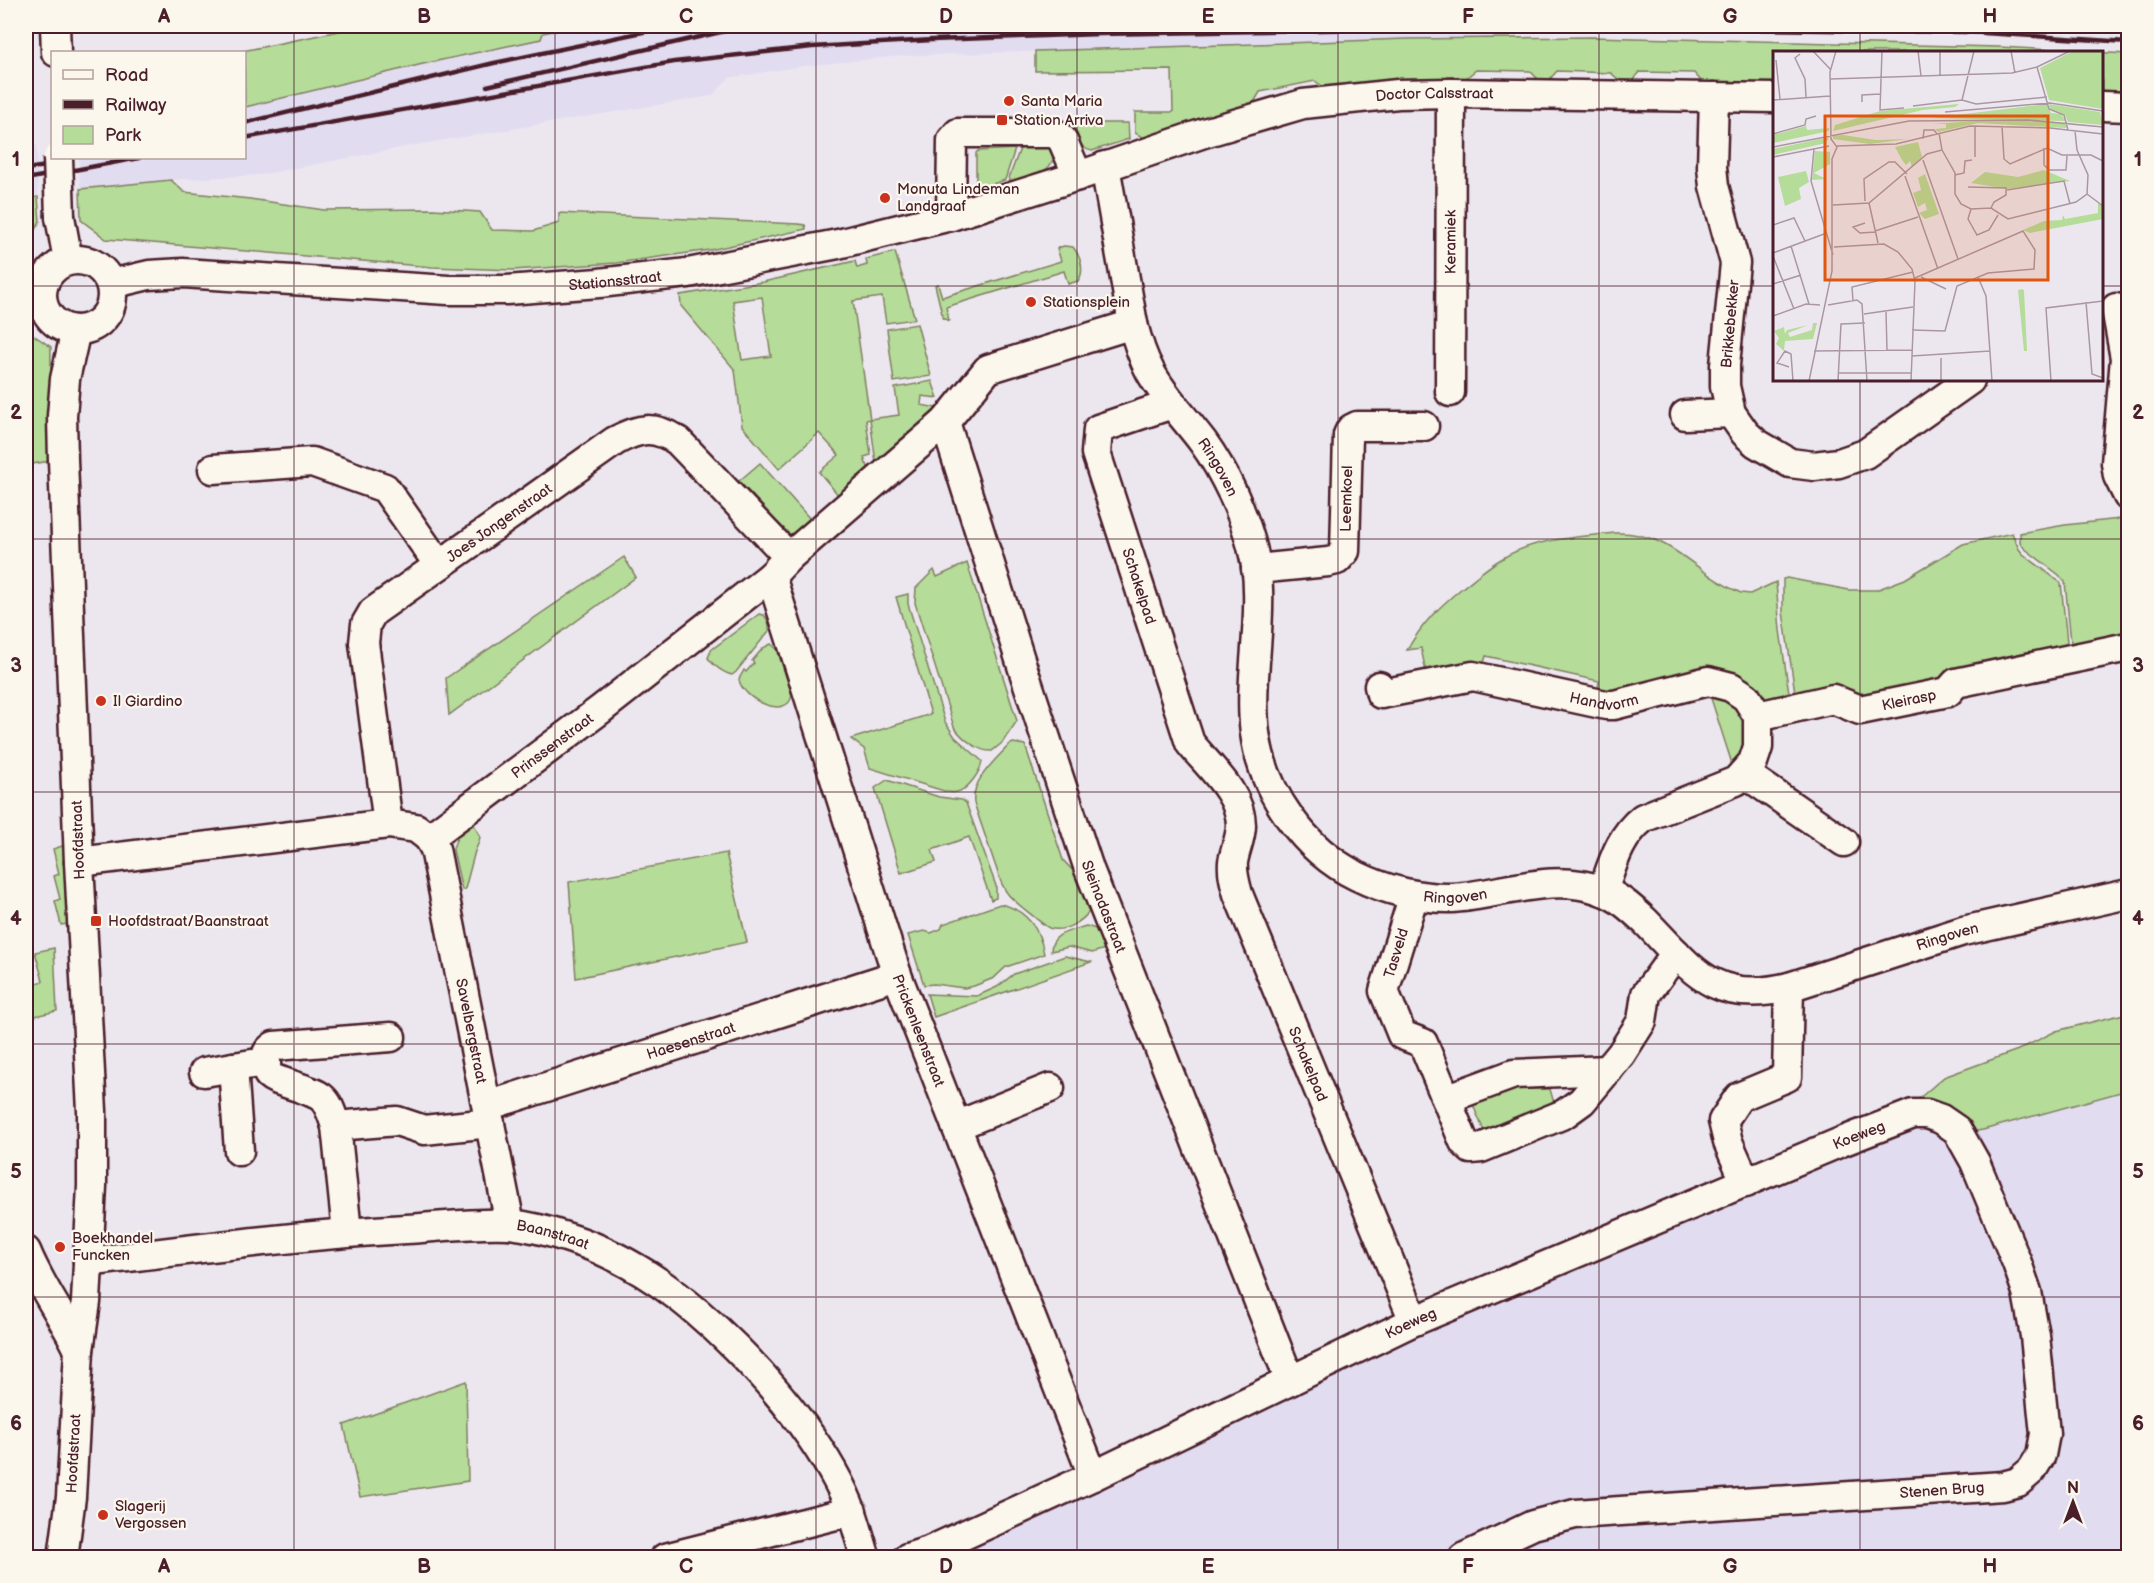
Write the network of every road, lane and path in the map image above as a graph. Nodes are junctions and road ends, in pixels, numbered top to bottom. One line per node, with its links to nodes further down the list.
1 (55, 26): 2 (street)
2 (56, 51)
3 (1450, 93): 4 (street, Doctor Calsstraat); 9 (street, Doctor Calsstraat); 19 (street, Keramiek)
4 (1714, 97): 5 (street, Doctor Calsstraat); 21 (street, Brikkebekker)
5 (1773, 98)
6 (2103, 106): 7 (street)
7 (2128, 107)
8 (58, 159): 12 (street, bridge)
9 (1105, 166): 10 (street, Stationsstraat); 16 (street)
10 (1078, 176): 11 (street, Stationsstraat); 11 (street)
11 (951, 216): 13 (street, Stationsstraat)
12 (68, 260): 13 (street); 14 (street)
13 (111, 284): 17 (street)
14 (34, 291): 17 (street)
15 (2115, 309): 26 (street)
16 (1133, 324): 20 (street, Ringoven); 23 (street)
17 (76, 330): 39 (street, Hoofdstraat)
18 (1969, 381): 21 (street, Brikkebekker)
19 (1450, 392)
20 (1172, 404): 29 (street, Ringoven); 35 (street, Schakelpad)
21 (1731, 412): 22 (street)
22 (1685, 415)
23 (945, 422): 28 (street, Prinssenstraat); 65 (street, Sleinadastraat)
24 (1424, 426): 29 (street, Leemkoel)
25 (213, 469): 27 (street)
26 (2128, 496)
27 (438, 564): 28 (street, Joes Jongenstraat); 36 (street, Joes Jongenstraat)
28 (780, 566): 37 (street, Prinssenstraat); 44 (street, Prickenleenstraat)
29 (1256, 570): 34 (street, Ringoven)
30 (2128, 647): 32 (street, Kleirasp)
31 (1379, 686): 32 (street, Handvorm)
32 (1758, 716): 33 (street)
33 (1744, 773): 38 (street); 40 (street)
34 (1273, 789): 35 (street); 42 (street, Ringoven)
35 (1235, 804): 63 (street, Schakelpad)
36 (387, 824): 37 (street); 39 (street)
37 (429, 838): 54 (street, Savelbergstraat)
38 (1845, 842)
39 (79, 862): 62 (street, Hoofdstraat)
40 (1603, 891): 42 (street, Ringoven); 43 (street, Ringoven)
41 (2128, 894): 45 (street, Ringoven)
42 (1414, 895): 52 (street, Tasveld)
43 (1676, 953): 45 (street, Ringoven); 49 (street, Tasveld)
44 (897, 975): 54 (street, Haesenstraat); 56 (street, Prickenleenstraat)
45 (1789, 987): 58 (street)
46 (391, 1037): 47 (street)
47 (266, 1062): 48 (street); 55 (street)
48 (233, 1067): 50 (street); 57 (street)
49 (1608, 1070): 52 (street); 52 (street, Tasveld)
50 (204, 1072)
51 (1050, 1088): 56 (street)
52 (1446, 1099)
53 (1927, 1114): 58 (street, Koeweg); 69 (street, Stenen Brug)
54 (489, 1115): 55 (street, Haesenstraat); 59 (street, Savelbergstraat)
55 (336, 1126): 60 (street)
56 (956, 1126): 66 (street, Prickenleenstraat)
57 (239, 1151)
58 (1746, 1183): 63 (street, Koeweg)
59 (510, 1224): 60 (street, Baanstraat); 67 (street, Baanstraat)
60 (347, 1232): 62 (street, Baanstraat)
61 (26, 1251): 64 (street)
62 (88, 1262): 64 (street, Hoofdstraat)
63 (1414, 1321): 65 (street, Koeweg)
64 (79, 1350): 70 (street, Hoofdstraat)
65 (1290, 1381): 66 (street, Koeweg)
66 (1093, 1476): 68 (street, Koeweg)
67 (852, 1511): 71 (street); 72 (street, Baanstraat)
68 (922, 1555)
69 (1473, 1556)
70 (63, 1557)
71 (665, 1557)
72 (866, 1557)

